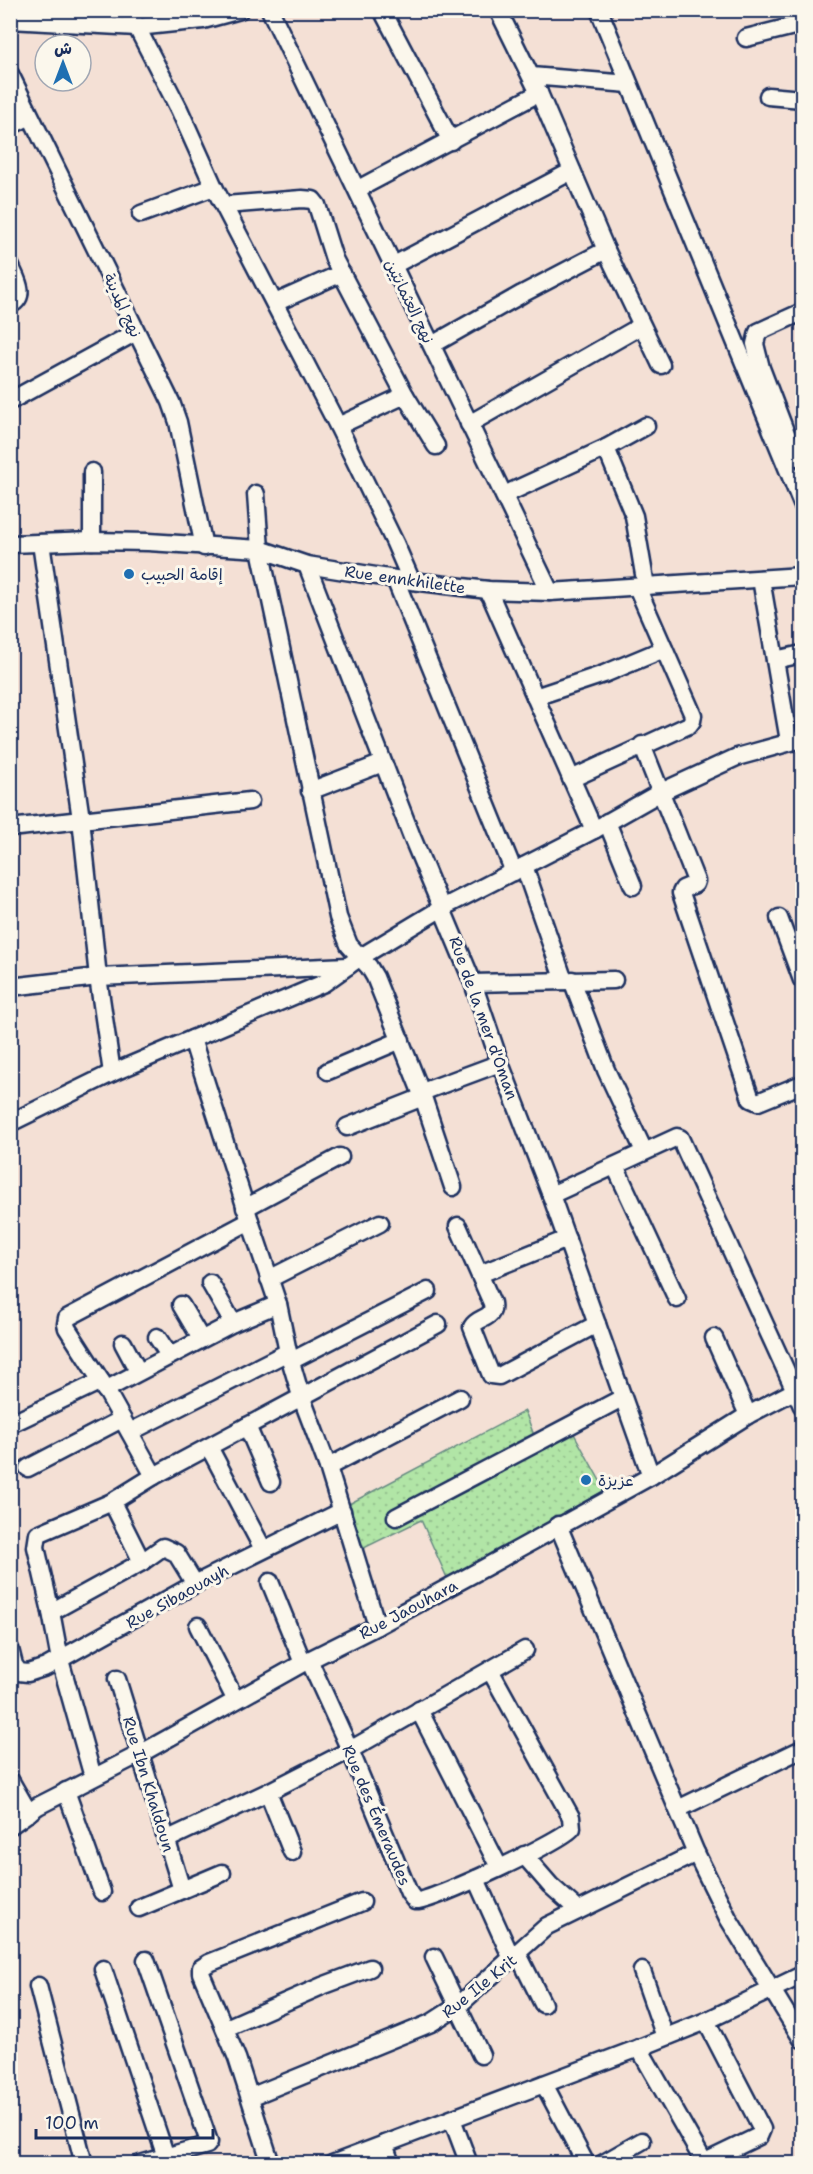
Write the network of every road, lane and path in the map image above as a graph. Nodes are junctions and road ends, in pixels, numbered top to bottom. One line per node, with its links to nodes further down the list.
1 (128, 10): 9 (street)
2 (240, 10): 9 (street)
3 (270, 10): 22 (street, نهج العثمانيّين)
4 (382, 10): 19 (street)
5 (498, 10): 12 (street)
6 (599, 10): 13 (street)
7 (10, 21): 9 (street)
8 (802, 24): 10 (street)
9 (137, 27): 21 (street)
10 (746, 38)
11 (10, 74): 17 (street, نهج المدينة)
12 (531, 76): 13 (street); 14 (street)
13 (629, 84): 47 (street)
14 (539, 93): 19 (street); 20 (street)
15 (768, 96): 16 (street)
16 (802, 99)
17 (30, 116): 18 (street); 33 (street, نهج المدينة)
18 (10, 126)
19 (451, 141): 22 (street)
20 (573, 171): 25 (street); 27 (street)
21 (214, 187): 23 (street); 24 (street)
22 (358, 189): 27 (street, نهج العثمانيّين)
23 (225, 205): 28 (street); 29 (street)
24 (141, 214)
25 (606, 250): 32 (street); 34 (street)
26 (10, 265): 30 (street)
27 (393, 266): 34 (street, نهج العثمانيّين)
28 (342, 273): 29 (street); 36 (street)
29 (274, 303): 39 (street)
30 (10, 305)
31 (802, 312): 44 (street)
32 (641, 326): 35 (street); 38 (street)
33 (136, 332): 37 (street); 51 (street, نهج المدينة)
34 (432, 345): 38 (street, نهج العثمانيّين)
35 (661, 365)
36 (405, 395): 39 (street); 41 (street)
37 (10, 401)
38 (469, 424): 46 (street, نهج العثمانيّين)
39 (338, 426): 56 (street)
40 (646, 426): 42 (street)
41 (436, 446)
42 (606, 448): 46 (street); 57 (street)
43 (92, 472): 48 (street)
44 (802, 477)
45 (256, 494): 52 (street)
46 (504, 495): 59 (street, نهج العثمانيّين)
47 (802, 504)
48 (92, 541): 49 (street, Rue ennkhilette); 51 (street, Rue ennkhilette)
49 (41, 543): 50 (street, Rue ennkhilette); 71 (street)
50 (10, 544)
51 (204, 547): 52 (street, Rue ennkhilette)
52 (260, 549): 53 (street, Rue ennkhilette); 68 (street)
53 (307, 565): 56 (street, Rue ennkhilette); 66 (street, Rue de la mer d'Oman)
54 (802, 576): 55 (street, Rue ennkhilette)
55 (761, 579): 57 (street, Rue ennkhilette); 62 (street)
56 (403, 580): 58 (street, Rue ennkhilette); 74 (street)
57 (641, 587): 59 (street, Rue ennkhilette); 60 (street)
58 (488, 590): 59 (street, Rue ennkhilette); 63 (street)
59 (550, 592)
60 (664, 649): 63 (street); 65 (street)
61 (802, 654): 62 (street)
62 (775, 660): 64 (street)
63 (535, 697): 67 (street)
64 (796, 740): 69 (street)
65 (642, 745): 67 (street); 69 (street)
66 (383, 763): 68 (street); 76 (street, Rue de la mer d'Oman)
67 (571, 779): 72 (street)
68 (310, 791): 78 (street)
69 (661, 792): 72 (street); 90 (street)
70 (250, 801): 71 (street)
71 (81, 819): 73 (street); 79 (street)
72 (600, 826): 74 (street); 75 (street)
73 (10, 828)
74 (519, 869): 76 (street); 80 (street)
75 (633, 886)
76 (442, 908): 78 (street); 83 (street, Rue de la mer d'Oman)
77 (779, 918): 82 (street)
78 (353, 962): 79 (street); 85 (street); 86 (street)
79 (98, 977): 84 (street); 89 (street)
80 (568, 980): 81 (street); 83 (street); 94 (street)
81 (614, 980)
82 (802, 980)
83 (473, 983): 87 (street, Rue de la mer d'Oman)
84 (10, 987)
85 (192, 1039): 89 (street); 99 (street)
86 (401, 1040): 88 (street); 91 (street)
87 (500, 1063): 91 (street); 98 (street, Rue de la mer d'Oman)
88 (328, 1071)
89 (112, 1073): 92 (street)
90 (802, 1084)
91 (423, 1095): 93 (street); 97 (street)
92 (10, 1123)
93 (347, 1127)
94 (644, 1151): 96 (street); 121 (street)
95 (340, 1157): 99 (street)
96 (615, 1166): 98 (street); 107 (street)
97 (453, 1187)
98 (551, 1195): 102 (street, Rue de la mer d'Oman)
99 (247, 1215): 104 (street); 120 (street)
100 (380, 1223): 104 (street)
101 (458, 1226): 103 (street)
102 (567, 1239): 103 (street); 112 (street, Rue de la mer d'Oman)
103 (480, 1274): 112 (street)
104 (269, 1279): 108 (street)
105 (210, 1283): 110 (street)
106 (428, 1291): 118 (street)
107 (677, 1299)
108 (278, 1304): 110 (street); 118 (street)
109 (181, 1305): 115 (street)
110 (233, 1323): 115 (street)
111 (438, 1324): 122 (street)
112 (597, 1324): 124 (street, Rue de la mer d'Oman)
113 (157, 1337): 117 (street)
114 (714, 1338): 126 (street)
115 (201, 1339): 117 (street)
116 (123, 1343): 119 (street)
117 (169, 1355): 119 (street)
118 (290, 1356): 122 (street); 128 (street)
119 (138, 1371): 120 (street)
120 (103, 1385): 127 (street); 128 (street)
121 (799, 1389): 125 (street); 126 (street, Rue Jaouhara)
122 (301, 1396): 129 (street); 131 (street)
123 (460, 1398): 131 (street)
124 (622, 1398): 134 (street, Rue de la mer d'Oman); 138 (street)
125 (802, 1406)
126 (748, 1415): 134 (street, Rue Jaouhara)
127 (15, 1422)
128 (126, 1425): 132 (street); 133 (street)
129 (246, 1426): 130 (street); 135 (street)
130 (209, 1447): 133 (street); 140 (street)
131 (328, 1467): 137 (street)
132 (28, 1468)
133 (154, 1476): 136 (street)
134 (651, 1476): 139 (street, Rue Jaouhara)
135 (271, 1482)
136 (112, 1502): 141 (street); 144 (street)
137 (342, 1511): 140 (street, Rue Sibaouayh); 146 (street)
138 (396, 1518)
139 (558, 1525): 146 (street, Rue Jaouhara); 162 (street)
140 (263, 1549): 143 (street, Rue Sibaouayh)
141 (142, 1562): 143 (street); 144 (street)
142 (270, 1582): 150 (street, Rue des Émeraudes)
143 (195, 1584): 149 (street, Rue Sibaouayh)
144 (51, 1612): 149 (street)
145 (198, 1626): 153 (street)
146 (377, 1626): 150 (street, Rue Jaouhara)
147 (525, 1650): 151 (street)
148 (12, 1657): 149 (street, Rue Sibaouayh)
149 (60, 1660): 158 (street)
150 (306, 1661): 153 (street, Rue Jaouhara); 156 (street, Rue des Émeraudes)
151 (490, 1670): 154 (street); 168 (street, Rue des Émeraudes)
152 (117, 1679): 157 (street, Rue Ibn Khaldoun)
153 (235, 1699): 157 (street, Rue Jaouhara)
154 (419, 1710): 156 (street); 169 (street)
155 (802, 1749): 162 (street)
156 (350, 1750): 161 (street); 171 (street, Rue des Émeraudes)
157 (140, 1754): 158 (street, Rue Jaouhara); 165 (street, Rue Ibn Khaldoun)
158 (93, 1777): 160 (street, Rue Jaouhara)
159 (10, 1780): 163 (street)
160 (66, 1791): 163 (street, Rue Jaouhara); 173 (street)
161 (268, 1792): 165 (street); 166 (street)
162 (678, 1809): 167 (street)
163 (29, 1813): 164 (street, Rue Jaouhara)
164 (10, 1826)
165 (166, 1840): 172 (street, Rue Ibn Khaldoun)
166 (292, 1852)
167 (696, 1853): 176 (street, Rue Ile Krit); 185 (street)
168 (524, 1855): 169 (street, Rue des Émeraudes); 176 (street)
169 (499, 1867): 171 (street, Rue des Émeraudes)
170 (222, 1873): 172 (street)
171 (476, 1879): 178 (street)
172 (182, 1890): 175 (street)
173 (102, 1892)
174 (362, 1902): 189 (street)
175 (139, 1908)
176 (579, 1910): 178 (street, Rue Ile Krit)
177 (434, 1957): 187 (street)
178 (515, 1957): 186 (street); 187 (street, Rue Ile Krit)
179 (146, 1960): 199 (street)
180 (370, 1968): 189 (street)
181 (103, 1969): 199 (street)
182 (642, 1971): 190 (street)
183 (802, 1975): 185 (street)
184 (38, 1986): 200 (street)
185 (774, 1990): 188 (street); 191 (street)
186 (543, 2004)
187 (459, 2005): 193 (street); 195 (street, Rue Ile Krit)
188 (706, 2020): 190 (street); 208 (street)
189 (226, 2028): 195 (street)
190 (665, 2037): 192 (street)
191 (802, 2039)
192 (639, 2048): 194 (street); 208 (street)
193 (481, 2055)
194 (544, 2084): 196 (street); 206 (street)
195 (250, 2097): 202 (street)
196 (452, 2119): 198 (street); 205 (street)
197 (642, 2141): 207 (street)
198 (384, 2144): 203 (street); 204 (street)
199 (166, 2157): 201 (street)
200 (84, 2163)
201 (140, 2163)
202 (272, 2163)
203 (332, 2163)
204 (391, 2163)
205 (469, 2163)
206 (586, 2163)
207 (602, 2163)
208 (703, 2163)

